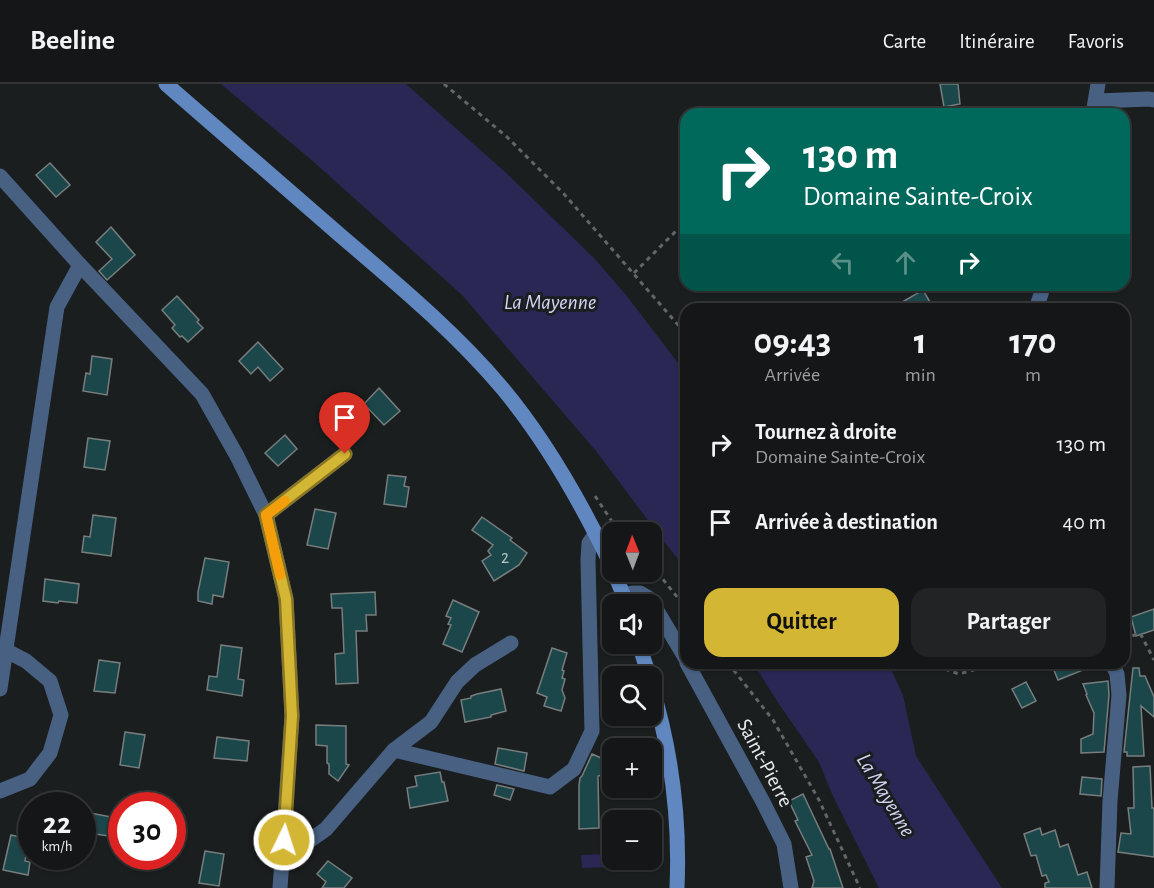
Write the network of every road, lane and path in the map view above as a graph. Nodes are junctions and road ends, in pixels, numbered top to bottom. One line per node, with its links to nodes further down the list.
1 (166, 84): 13 (main road)
2 (444, 84): 9 (path)
3 (1098, 84): 5 (street)
4 (1154, 100): 5 (street)
5 (1094, 108)
6 (0, 176): 8 (street)
7 (680, 227): 9 (path)
8 (80, 265): 12 (street); 20 (street)
9 (634, 273): 10 (path)
10 (680, 327)
11 (345, 454): 12 (street)
12 (266, 515): 32 (street)
13 (596, 533): 14 (main road); 30 (street)
14 (602, 546)
15 (662, 578): 16 (path)
16 (680, 601)
17 (662, 620): 21 (street, Saint-Pierre)
18 (1130, 637): 22 (path)
19 (512, 643): 30 (street)
20 (6, 650): 28 (street); 31 (street)
21 (680, 651)
22 (1154, 660)
23 (690, 669): 35 (street, Saint-Pierre)
24 (733, 669): 36 (path)
25 (945, 669): 26 (path)
26 (977, 669)
27 (1115, 669): 37 (street)
28 (0, 689)
29 (661, 726): 34 (main road)
30 (394, 750): 32 (street)
31 (0, 791)
32 (282, 860): 33 (street)
33 (280, 888)
34 (677, 888)
35 (791, 888)
36 (860, 888)
37 (1107, 888)

